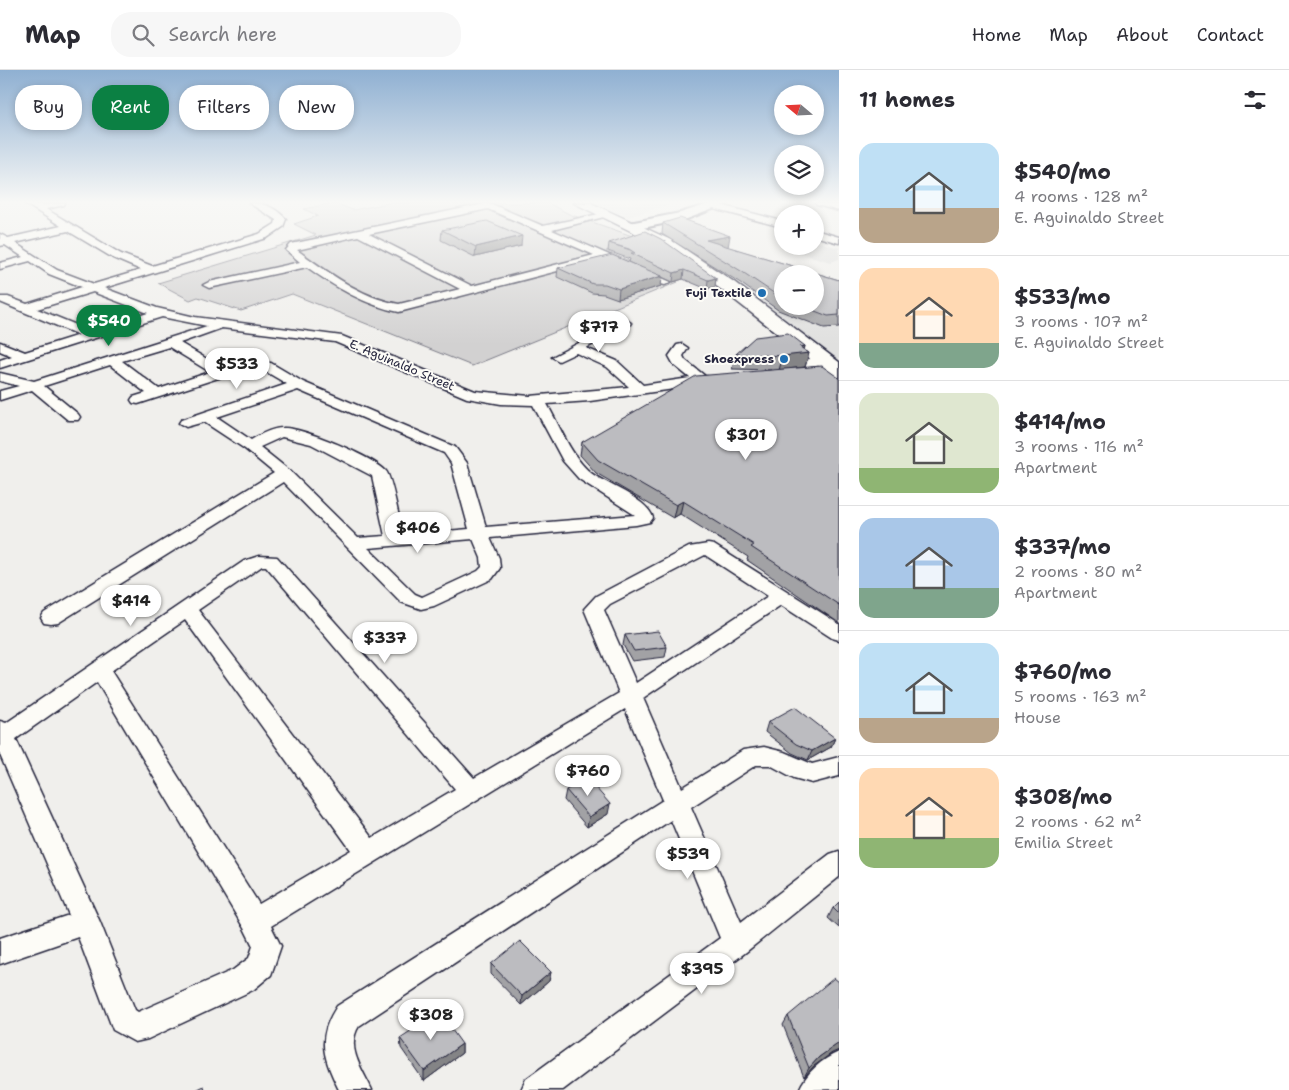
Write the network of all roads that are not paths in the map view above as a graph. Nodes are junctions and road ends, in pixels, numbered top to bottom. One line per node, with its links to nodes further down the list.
1 (19, 251): 9 (street, E. Aguinaldo Street)
2 (108, 251): 12 (street)
3 (215, 251): 12 (street)
4 (292, 251): 10 (street)
5 (394, 251): 16 (street)
6 (592, 251): 8 (street)
7 (677, 251): 31 (main road)
8 (604, 256): 13 (street); 16 (street)
9 (31, 258): 11 (street); 15 (street, E. Aguinaldo Street)
10 (310, 264): 14 (street); 16 (street)
11 (0, 266)
12 (152, 270): 15 (street)
13 (665, 282)
14 (210, 285)
15 (92, 288): 18 (street); 19 (street, E. Aguinaldo Street)
16 (470, 290)
17 (4, 299): 18 (street)
18 (27, 308): 22 (street)
19 (161, 313): 21 (street, E. Aguinaldo Street); 22 (street)
20 (626, 323): 26 (street)
21 (225, 324): 23 (street); 43 (street, E. Aguinaldo Street)
22 (92, 336): 27 (street)
23 (170, 342): 29 (street); 32 (street)
24 (0, 346): 27 (street)
25 (682, 348): 36 (street)
26 (577, 349): 28 (street); 39 (street)
27 (25, 357): 30 (street)
28 (559, 357)
29 (112, 360): 37 (street); 40 (street)
30 (0, 364)
31 (833, 368): 33 (street)
32 (219, 372): 38 (street); 40 (street)
33 (768, 373)
34 (0, 377): 37 (street)
35 (719, 378): 36 (street, E. Aguinaldo Street)
36 (702, 381): 39 (street, E. Aguinaldo Street)
37 (34, 385): 41 (street); 45 (street)
38 (298, 385): 44 (street); 49 (street)
39 (639, 389): 43 (street, E. Aguinaldo Street)
40 (157, 394): 42 (street)
41 (0, 396)
42 (138, 400)
43 (539, 402): 49 (street)
44 (206, 416): 46 (street); 47 (street)
45 (73, 417)
46 (186, 423)
47 (250, 446): 48 (street); 50 (street)
48 (284, 474): 51 (street); 54 (street)
49 (479, 533): 50 (street); 51 (street)
50 (395, 539): 51 (street)
51 (354, 544)
52 (782, 595): 55 (street); 57 (street); 57 (street)
53 (187, 609): 56 (street); 60 (street); 62 (street)
54 (51, 618)
55 (839, 633)
56 (100, 670): 58 (street); 64 (street)
57 (631, 696): 60 (street); 61 (street)
58 (1, 733): 65 (street)
59 (839, 766): 61 (street)
60 (470, 790): 62 (street)
61 (678, 802): 66 (street); 69 (street)
62 (369, 854): 64 (street)
63 (839, 862): 66 (street)
64 (255, 921): 65 (street)
65 (86, 922): 67 (street)
66 (736, 943): 70 (street)
67 (0, 951)
68 (839, 1068): 71 (street)
69 (351, 1088)
70 (537, 1090)
71 (815, 1090)

